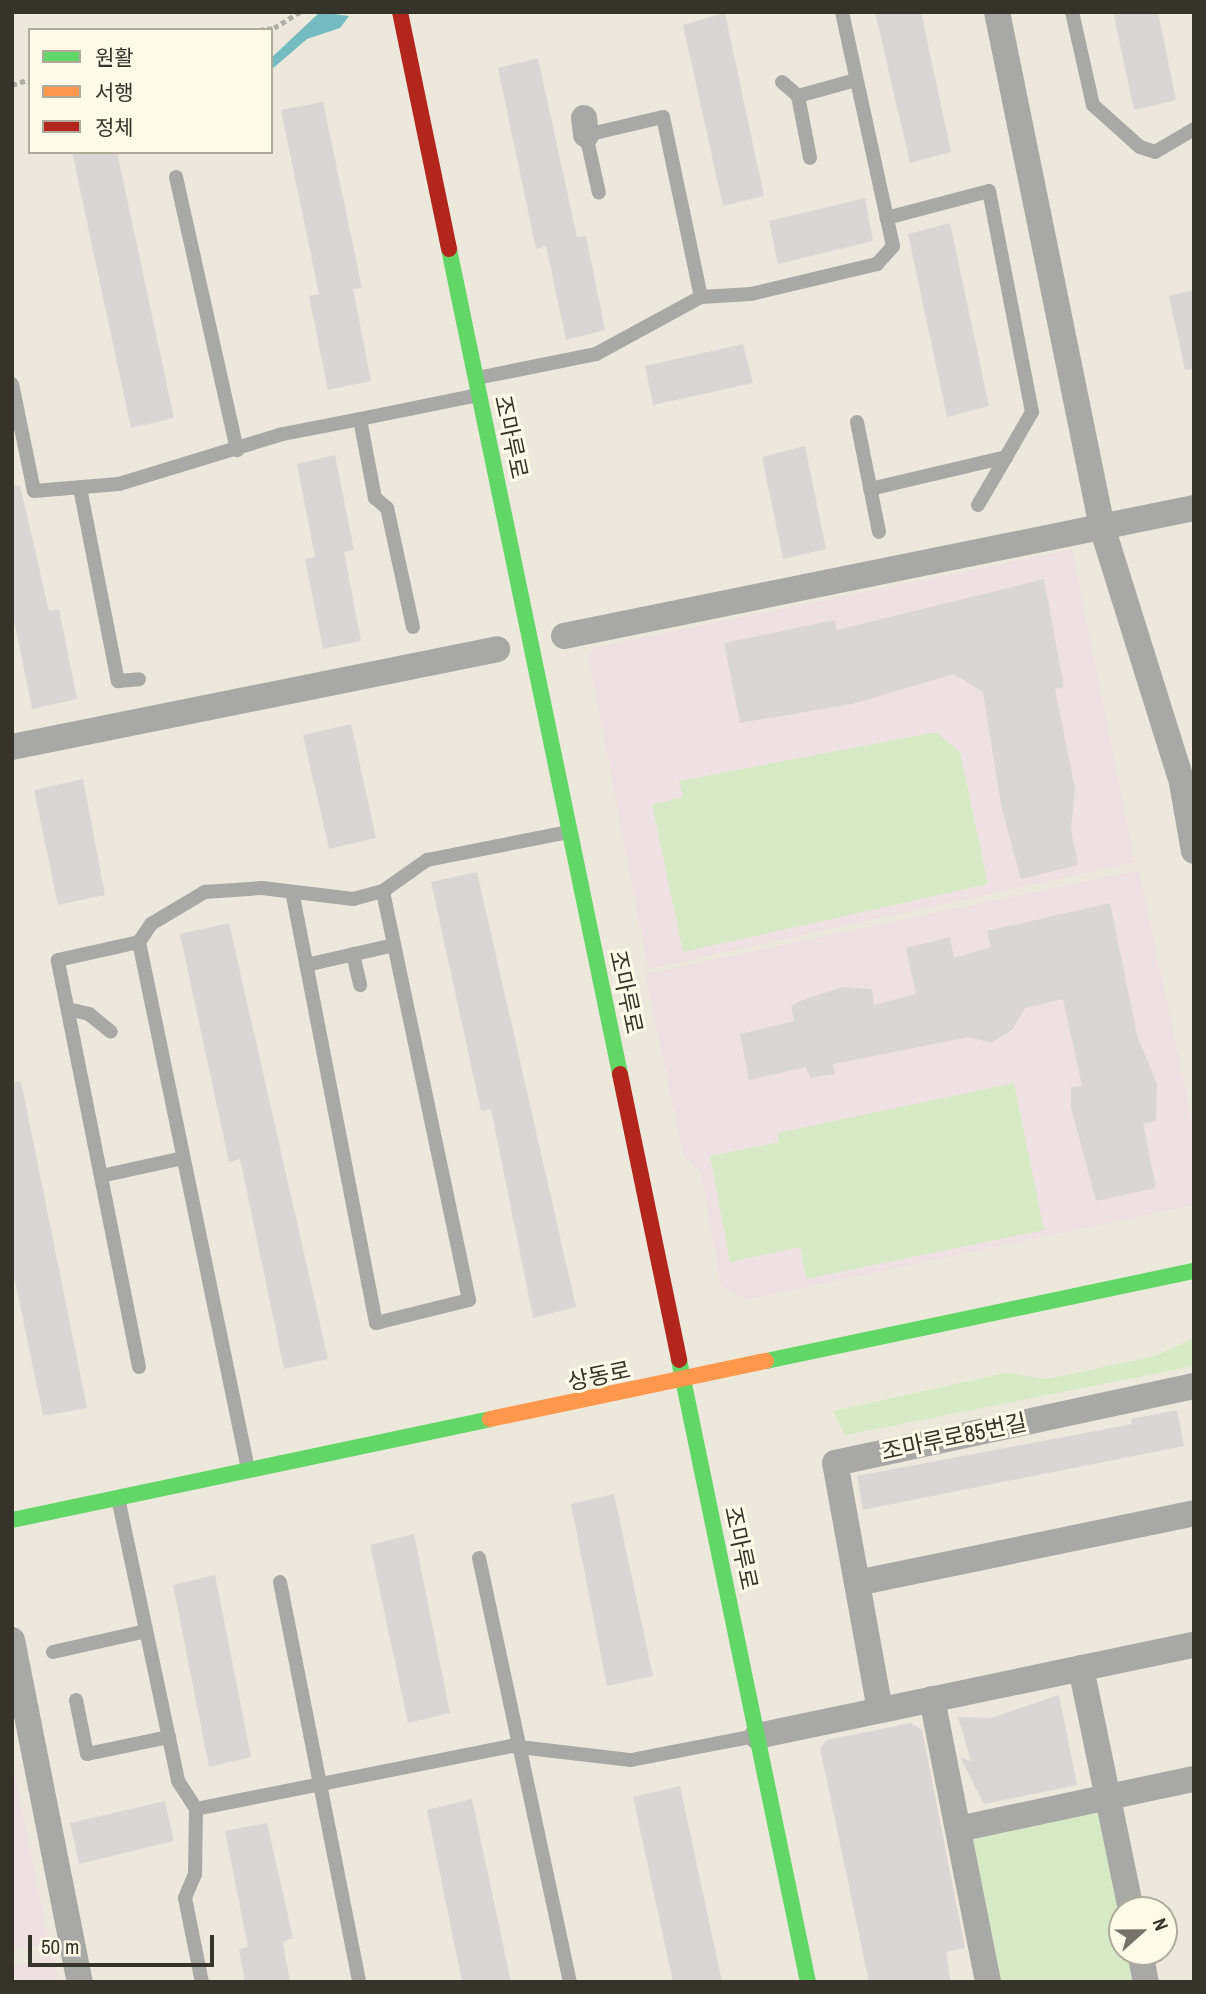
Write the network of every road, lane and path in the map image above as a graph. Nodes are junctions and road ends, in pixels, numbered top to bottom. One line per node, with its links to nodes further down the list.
1 (300, 12): 6 (path)
2 (400, 12): 17 (street, 조마루로)
3 (842, 12): 7 (lane)
4 (996, 12): 26 (street)
5 (1072, 12): 10 (lane)
6 (273, 28)
7 (856, 80): 9 (lane); 14 (lane)
8 (782, 82): 9 (lane)
9 (798, 96): 11 (lane)
10 (1194, 129)
11 (810, 158)
12 (176, 177): 20 (lane)
13 (599, 192): 15 (lane)
14 (887, 218): 15 (lane); 21 (lane)
15 (701, 297): 17 (lane)
16 (12, 384): 22 (lane)
17 (477, 386): 18 (lane); 33 (street, 조마루로)
18 (360, 419): 20 (lane); 28 (lane)
19 (857, 422): 23 (lane)
20 (237, 450): 22 (lane)
21 (1006, 457): 23 (lane); 24 (lane)
22 (79, 488): 31 (lane)
23 (870, 489): 27 (lane)
24 (978, 505)
25 (1194, 508): 26 (street)
26 (1102, 527): 29 (street); 34 (street)
27 (879, 532)
28 (413, 627)
29 (564, 636)
30 (497, 649): 32 (street)
31 (139, 679)
32 (12, 747)
33 (570, 832): 35 (lane); 48 (street, 조마루로)
34 (1194, 851)
35 (383, 891): 36 (lane); 38 (lane)
36 (293, 895): 37 (lane); 40 (lane)
37 (139, 942): 42 (lane); 44 (lane)
38 (394, 945): 39 (lane); 40 (lane)
39 (353, 954): 40 (lane); 41 (lane)
40 (306, 965)
41 (360, 985)
42 (68, 1009): 43 (lane); 45 (lane)
43 (111, 1032)
44 (183, 1158): 45 (lane); 50 (lane)
45 (101, 1175): 47 (lane)
46 (1194, 1270): 48 (street, 상동로)
47 (139, 1367)
48 (683, 1382): 50 (street, 상동로); 65 (street, 조마루로)
49 (1194, 1386): 56 (street, 조마루로85번길)
50 (248, 1471): 51 (street, 상동로)
51 (118, 1498): 53 (street, 상동로); 57 (lane)
52 (1194, 1513): 56 (street)
53 (12, 1520)
54 (479, 1559): 67 (lane)
55 (280, 1582): 69 (lane)
56 (857, 1583): 64 (street, 조마루로85번길)
57 (146, 1631): 60 (lane); 66 (lane)
58 (12, 1640): 74 (street)
59 (1194, 1645): 61 (street)
60 (53, 1652)
61 (1081, 1668): 62 (street); 70 (street)
62 (932, 1699): 64 (street); 72 (street)
63 (76, 1700): 66 (lane)
64 (880, 1710): 65 (street)
65 (757, 1736): 67 (lane); 78 (street, 조마루로)
66 (169, 1737): 71 (lane)
67 (520, 1746): 69 (lane); 77 (lane)
68 (1194, 1779): 70 (street)
69 (319, 1785): 71 (lane); 76 (lane)
70 (1108, 1797): 72 (street); 73 (street)
71 (196, 1809): 75 (lane)
72 (958, 1829): 79 (street)
73 (1128, 1896)
74 (80, 1982)
75 (202, 1982)
76 (359, 1982)
77 (570, 1982)
78 (808, 1982)
79 (988, 1982)

